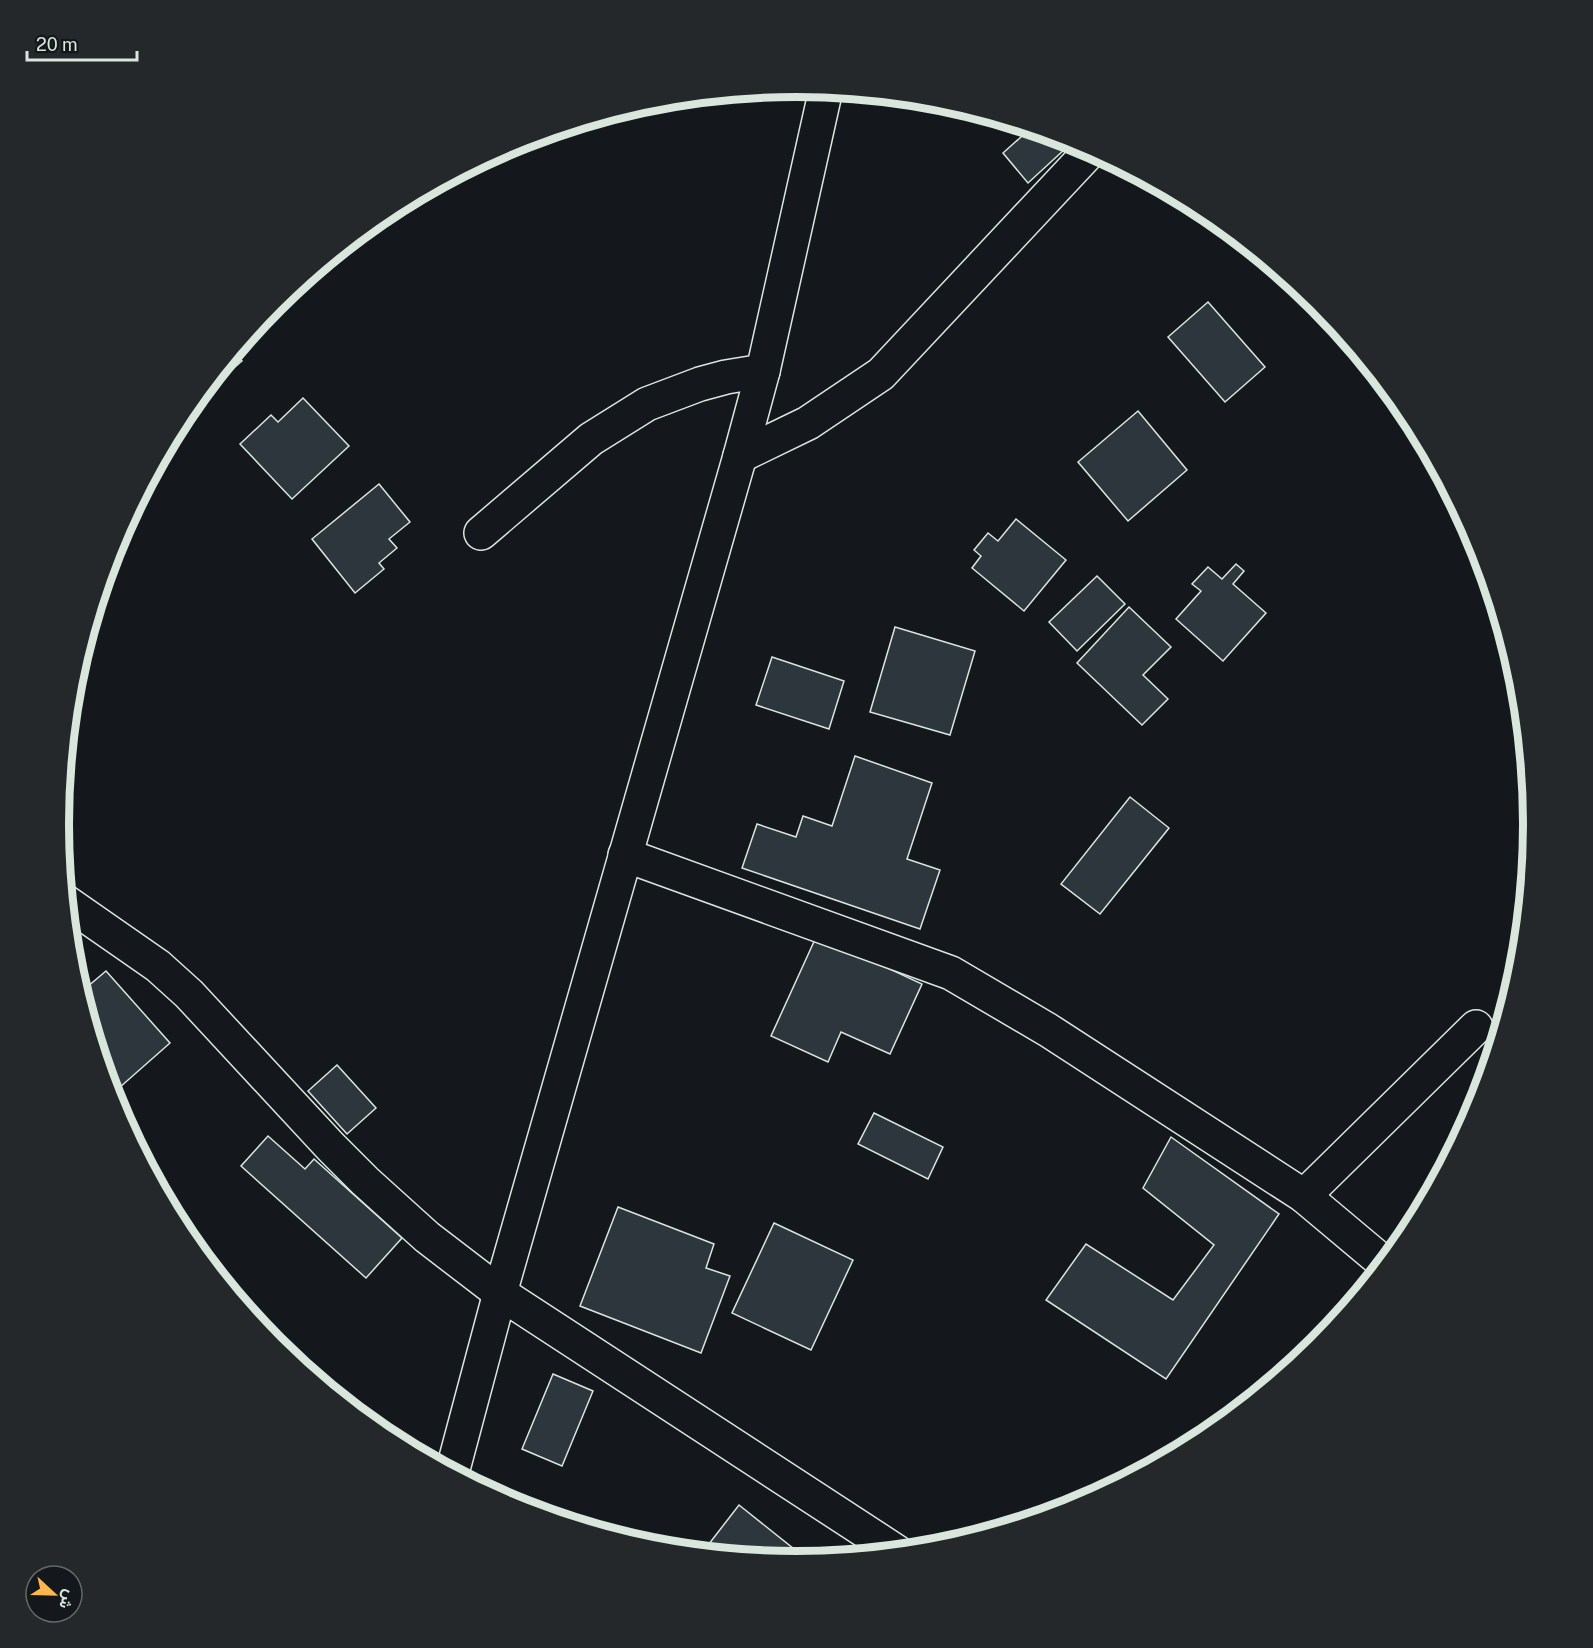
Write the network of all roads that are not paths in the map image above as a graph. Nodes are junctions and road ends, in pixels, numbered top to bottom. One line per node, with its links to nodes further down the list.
1 (824, 98): 3 (street)
2 (1085, 157): 4 (street)
3 (763, 371): 4 (street); 5 (street)
4 (741, 456): 6 (street)
5 (481, 533)
6 (625, 855): 9 (street); 11 (street)
7 (74, 908): 11 (street)
8 (1476, 1027): 9 (street)
9 (1304, 1196): 10 (street)
10 (1379, 1259)
11 (500, 1293): 12 (street); 13 (street)
12 (454, 1465)
13 (887, 1545)

